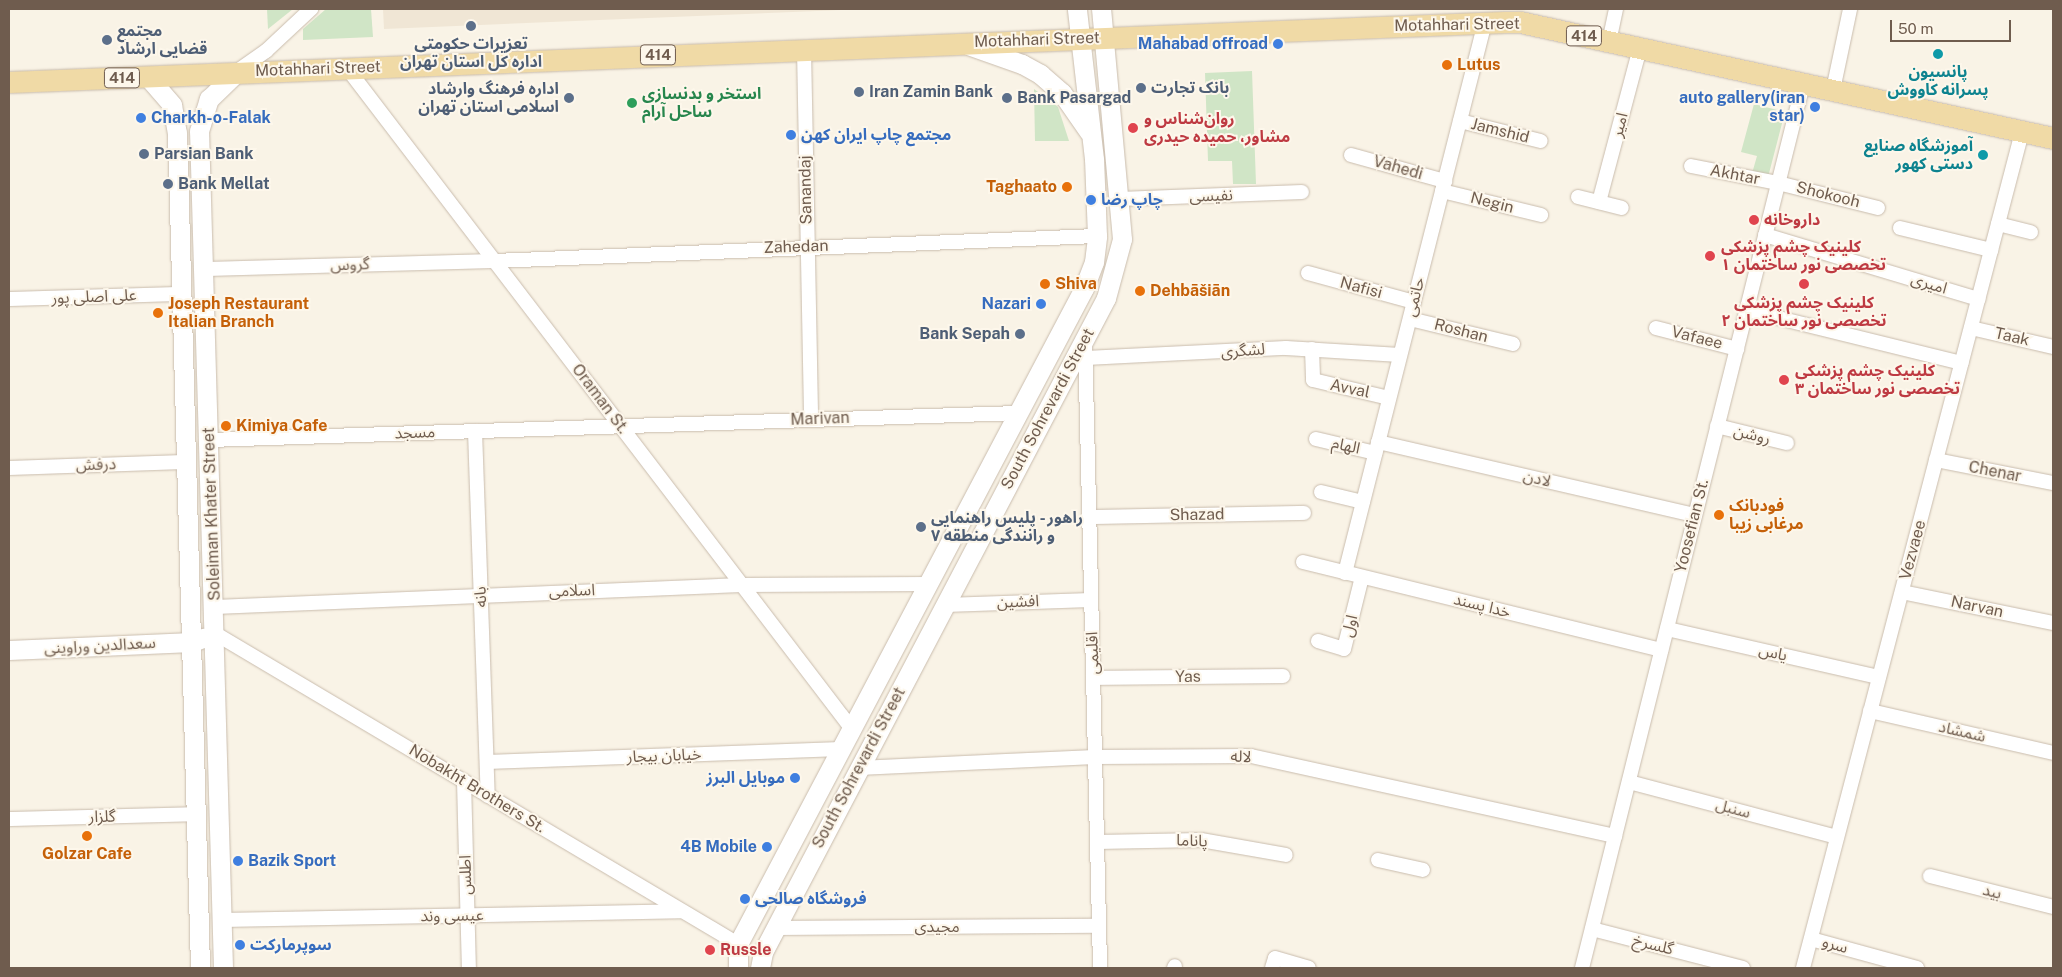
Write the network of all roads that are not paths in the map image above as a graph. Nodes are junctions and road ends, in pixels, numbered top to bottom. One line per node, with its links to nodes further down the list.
1 (311, 9): 13 (street)
2 (1077, 9): 7 (main road, South Sohrevardi Street)
3 (1616, 9): 8 (street)
4 (1850, 9): 17 (street)
5 (1499, 17): 6 (main road, Motahhari Street / 414); 8 (main road, Motahhari Street / 414); 18 (street, حاتمی)
6 (1103, 21): 7 (main road, Motahhari Street / 414); 29 (main road, South Sohrevardi Street)
7 (1081, 38): 9 (main road, Motahhari Street / 414); 20 (main road, South Sohrevardi Street)
8 (1609, 42): 10 (main road, Motahhari Street / 414)
9 (962, 43): 11 (main road, Motahhari Street / 414); 20 (main road)
10 (1640, 48): 16 (main road, Motahhari Street / 414); 30 (street, امیر)
11 (804, 49): 12 (main road, Motahhari Street / 414); 39 (street, Sanandaj)
12 (347, 68): 13 (main road, Motahhari Street / 414); 41 (street, Oraman St.)
13 (236, 73): 14 (main road, Motahhari Street / 414); 42 (main road, Soleiman Khater Street)
14 (148, 76): 15 (main road, Motahhari Street / 414); 44 (main road, Soleiman Khater Street)
15 (9, 82)
16 (1803, 84): 17 (main road, Motahhari Street / 414); 25 (street, Yoosefian St.)
17 (1833, 90): 19 (main road, Motahhari Street / 414)
18 (1460, 122): 22 (street, Jamshid); 26 (street, حاتمی)
19 (2022, 132): 21 (main road, Motahhari Street / 414); 34 (street, Vezvaee)
20 (1092, 136): 38 (main road, South Sohrevardi Street)
21 (2053, 138)
22 (1541, 141)
23 (1351, 154): 26 (street, Vahedi)
24 (1692, 166): 25 (street, Akhtar)
25 (1778, 183): 32 (street, Shokooh); 37 (street, Yoosefian St.)
26 (1443, 186): 33 (street, Negin); 47 (street, حاتمی)
27 (1302, 192): 29 (street, نفیسی)
28 (1578, 197): 30 (street)
29 (1120, 199): 52 (main road, South Sohrevardi Street)
30 (1599, 202): 31 (street)
31 (1622, 208)
32 (1878, 208)
33 (1541, 215)
34 (1998, 224): 36 (street); 40 (street, Vezvaee)
35 (1900, 228): 40 (street)
36 (2031, 232)
37 (1765, 235): 46 (street, امیری); 48 (street, Yoosefian St.)
38 (1097, 236): 39 (street, Zahedan); 61 (main road, South Sohrevardi Street)
39 (807, 246): 41 (street, Zahedan); 62 (street, Sanandaj)
40 (1991, 250): 46 (street, Vezvaee)
41 (495, 261): 42 (street, گروس); 64 (street, Oraman St.)
42 (205, 269): 68 (main road, Soleiman Khater Street)
43 (1308, 273): 47 (street, Nafisi)
44 (179, 294): 45 (street, علی اصلی پور); 72 (main road, Soleiman Khater Street)
45 (9, 299)
46 (1979, 299): 51 (street, Vezvaee)
47 (1414, 302): 49 (street, حاتمی)
48 (1746, 310): 56 (street, Yoosefian St.); 59 (street)
49 (1410, 319): 53 (street, Roshan); 57 (street, حاتمی)
50 (1656, 328): 56 (street, Vafaee)
51 (1971, 328): 54 (street, Taak); 59 (street, Vezvaee)
52 (1085, 338): 58 (street, اقلیمی); 63 (main road, South Sohrevardi Street)
53 (1513, 344)
54 (2053, 347)
55 (1312, 349): 57 (street, لشگری); 58 (street, لشگری); 60 (street, Avval)
56 (1737, 349): 65 (street, Yoosefian St.)
57 (1400, 355): 60 (street, حاتمی)
58 (1086, 358): 79 (street, اقلیمی)
59 (1962, 362): 71 (street, Vezvaee)
60 (1389, 398): 70 (street, حاتمی)
61 (1020, 413): 62 (street, Marivan); 63 (main road); 83 (main road, South Sohrevardi Street)
62 (811, 420): 64 (street, Marivan)
63 (1040, 423): 88 (main road, South Sohrevardi Street)
64 (621, 426): 66 (street, مسجد); 84 (street, Oraman St.)
65 (1717, 426): 69 (street, روشن); 78 (street, Yoosefian St.)
66 (475, 431): 68 (street, مسجد); 86 (street, بانه)
67 (1316, 439): 70 (street, الهام)
68 (209, 440): 89 (main road, Soleiman Khater Street)
69 (1788, 443)
70 (1377, 448): 76 (street, حاتمی); 78 (street, لادن)
71 (1936, 460): 74 (street, Chenar); 85 (street, Vezvaee)
72 (184, 462): 73 (street, درفش); 94 (main road, Soleiman Khater Street)
73 (9, 468)
74 (2053, 483)
75 (1321, 492): 76 (street)
76 (1363, 502): 81 (street, حاتمی)
77 (1304, 512): 79 (street, Shazad)
78 (1695, 515): 91 (street, Yoosefian St.)
79 (1089, 516): 87 (street, اقلیمی)
80 (1303, 562): 81 (street, خدا پسند)
81 (1345, 573): 82 (street, خدا پسند)
82 (1362, 577): 93 (street, اول); 96 (street, خدا پسند)
83 (929, 584): 84 (street, اسلامی); 101 (main road, South Sohrevardi Street)
84 (742, 585): 86 (street, اسلامی); 101 (street, Oraman St.)
85 (1902, 592): 90 (street, Narvan); 98 (street, Vezvaee)
86 (481, 594): 89 (street, اسلامی); 105 (street, بانه)
87 (1091, 600): 88 (street, افشین); 99 (street, اقلیمی)
88 (945, 605): 106 (main road, South Sohrevardi Street)
89 (215, 607): 92 (main road, Soleiman Khater Street)
90 (2053, 623)
91 (1667, 629): 96 (street, Yoosefian St.); 98 (street, یاس)
92 (216, 634): 94 (main road, سعدالدین وراوینی); 107 (street, Nobakht Brothers St.); 122 (main road, Soleiman Khater Street)
93 (1318, 641)
94 (192, 642): 95 (main road, سعدالدین وراوینی); 110 (main road, Soleiman Khater Street)
95 (9, 650)
96 (1661, 650): 108 (street, Yoosefian St.)
97 (1283, 676): 99 (street, Yas)
98 (1879, 677): 100 (street, Vezvaee)
99 (1093, 678): 104 (street, اقلیمی)
100 (1870, 711): 103 (street, شمشاد); 113 (street, Vezvaee)
101 (852, 729): 102 (main road, South Sohrevardi Street)
102 (842, 749): 105 (street, خیابان بیجار); 127 (main road, South Sohrevardi Street)
103 (2053, 753)
104 (1095, 757): 106 (street, لاله); 112 (street, لاله); 114 (street, اقلیمی)
105 (487, 762): 109 (street, بانه)
106 (859, 768): 124 (main road, South Sohrevardi Street)
107 (464, 781): 109 (street, Nobakht Brothers St.); 121 (street, اطلس)
108 (1629, 782): 112 (street, Yoosefian St.); 113 (street, سنبل)
109 (488, 796): 120 (street, Nobakht Brothers St.)
110 (195, 814): 111 (street, گلزار); 128 (main road, Soleiman Khater Street)
111 (9, 819)
112 (1615, 836): 125 (street, Yoosefian St.)
113 (1837, 837): 126 (street, Vezvaee)
114 (1097, 842): 115 (street, پاناما); 123 (street, اقلیمی)
115 (1286, 855)
116 (1378, 860): 117 (street)
117 (1423, 870)
118 (1930, 876): 119 (street, بید)
119 (2053, 907)
120 (682, 911): 121 (street, عیسی وند); 127 (street, Nobakht Brothers St.)
121 (467, 916): 122 (street, عیسی وند); 130 (street, اطلس)
122 (222, 920): 129 (main road, Soleiman Khater Street)
123 (1099, 926): 124 (street, مجیدی); 133 (street, اقلیمی)
124 (775, 928): 132 (main road, South Sohrevardi Street)
125 (1592, 929): 136 (street, Yoosefian St.); 137 (street, گلسرخ)
126 (1811, 938): 138 (street, Vezvaee); 139 (street, سرو)
127 (738, 944): 131 (main road, South Sohrevardi Street)
128 (200, 968)
129 (224, 968)
130 (469, 968)
131 (738, 968)
132 (760, 968)
133 (1100, 968)
134 (1272, 968): 135 (street)
135 (1308, 968)
136 (1582, 968)
137 (1743, 968)
138 (1803, 968)
139 (1917, 968)

